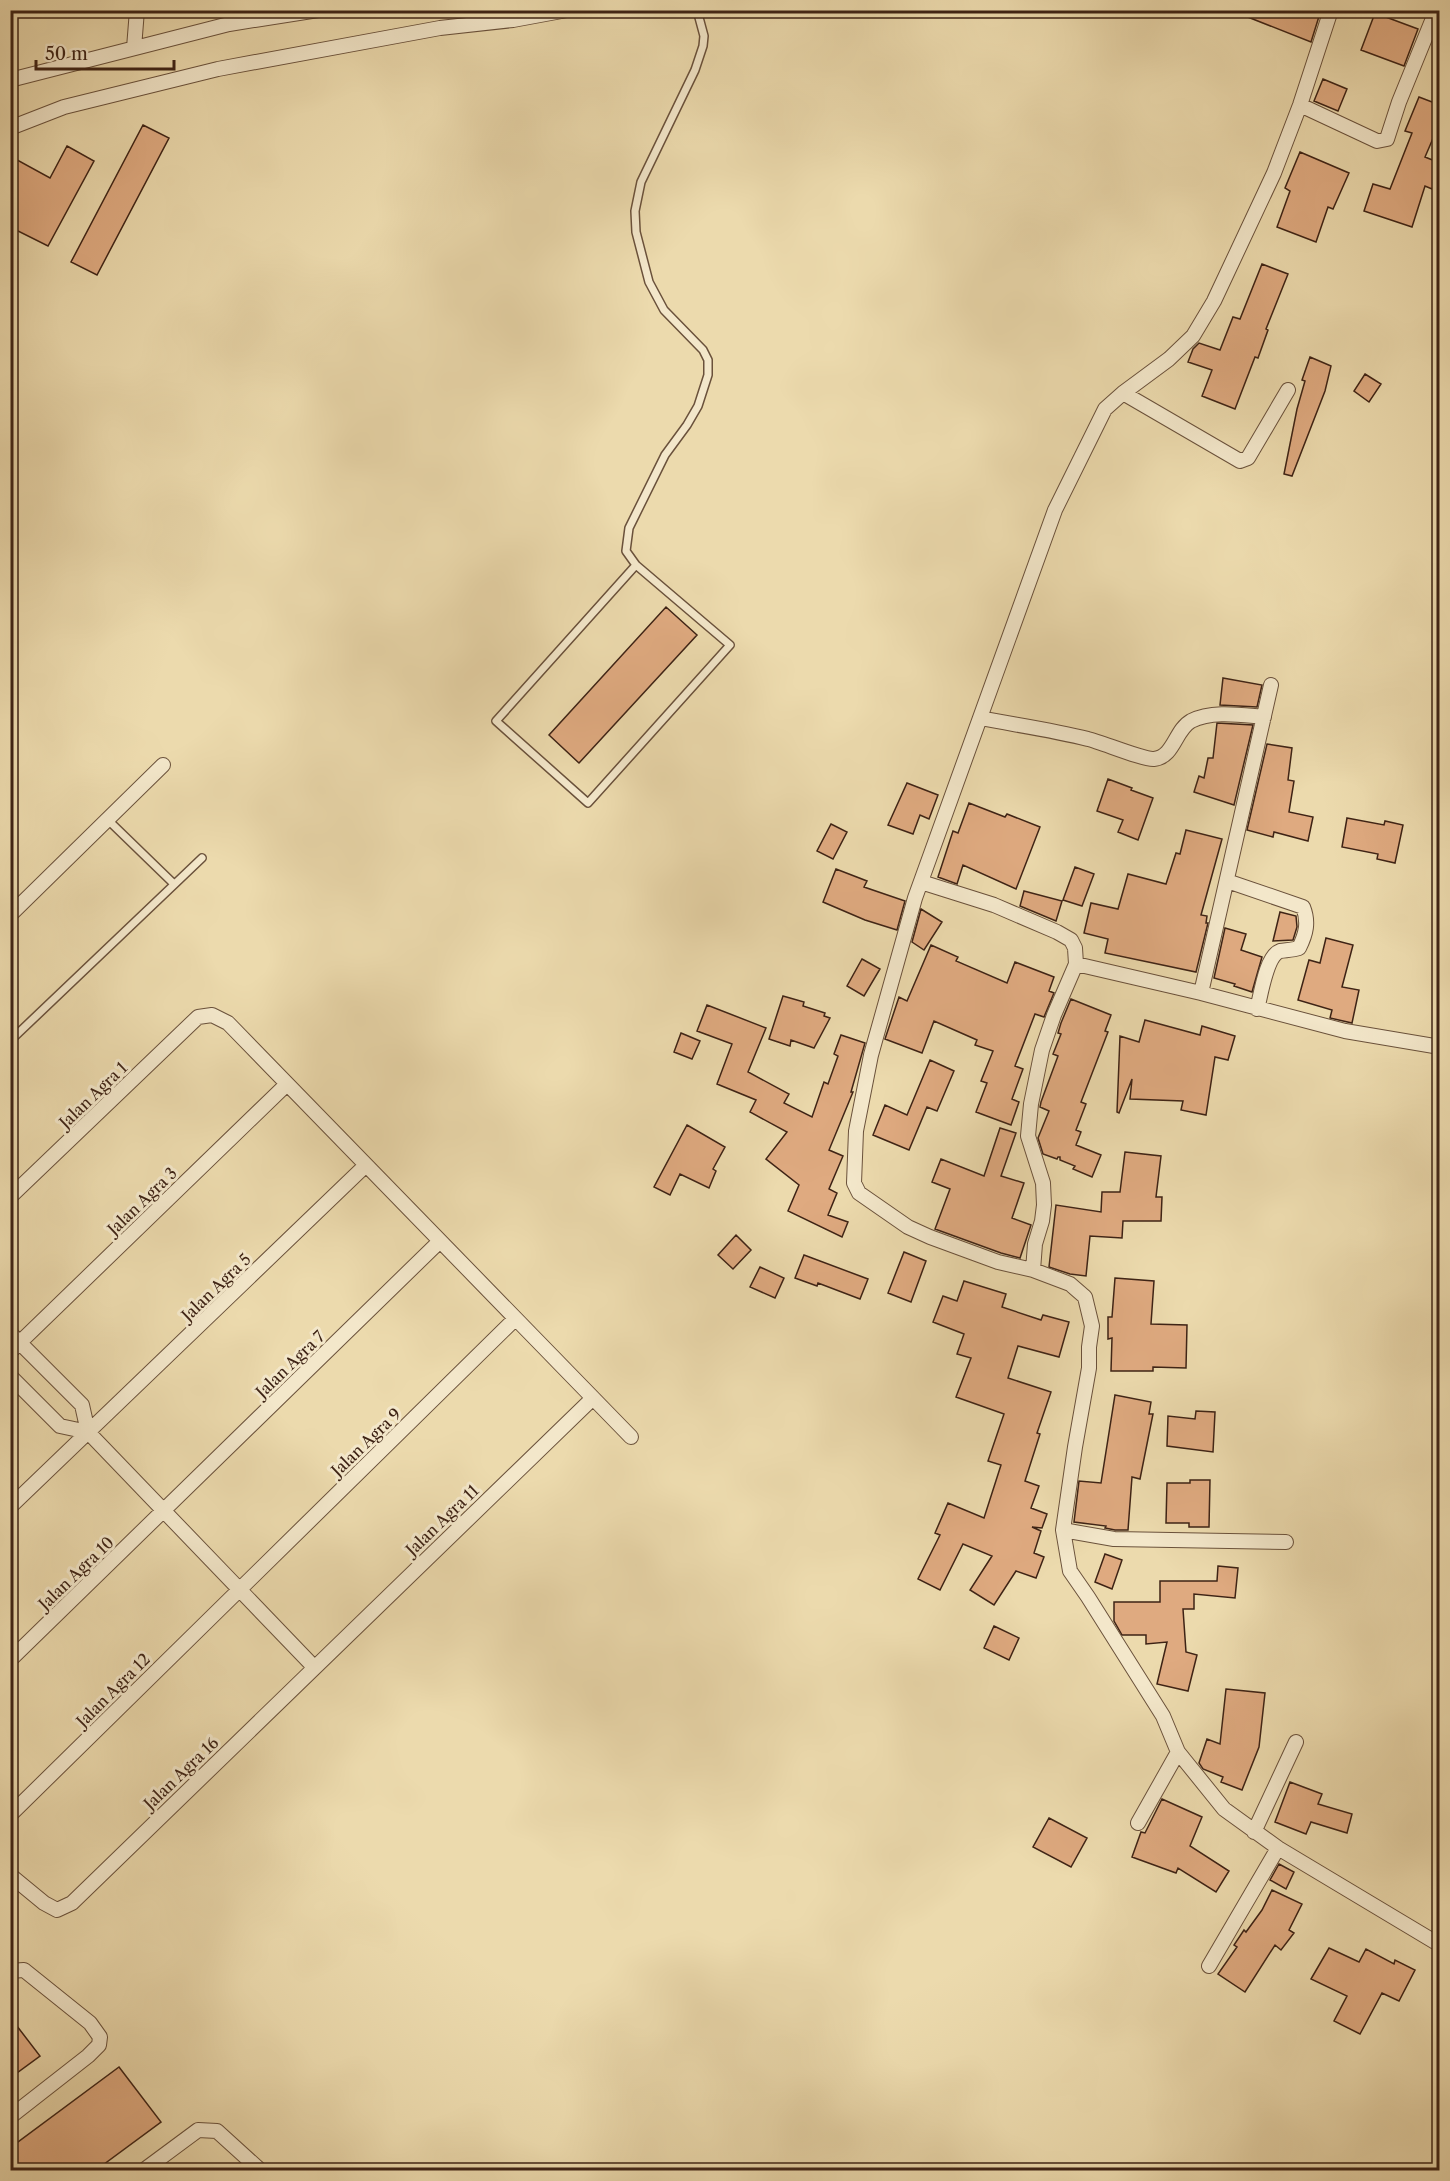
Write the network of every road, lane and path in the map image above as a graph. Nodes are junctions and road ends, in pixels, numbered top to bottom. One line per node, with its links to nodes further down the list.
1 (137, 10): 7 (street)
2 (318, 10): 7 (street)
3 (567, 10): 10 (street)
4 (697, 10): 13 (lane)
5 (1331, 10): 9 (street)
6 (1436, 11): 9 (street)
7 (134, 48): 8 (street)
8 (10, 80)
9 (1300, 105): 12 (street)
10 (10, 128)
11 (1288, 390): 12 (street)
12 (1123, 393): 16 (street)
13 (636, 565): 13 (lane)
14 (1271, 685): 15 (street)
15 (1264, 717): 16 (street); 20 (street)
16 (980, 718): 21 (street)
17 (163, 765): 18 (street)
18 (108, 820): 22 (lane); 23 (street)
19 (202, 858): 22 (lane)
20 (1227, 881): 25 (street); 26 (street)
21 (921, 882): 24 (street); 33 (street)
22 (174, 884): 27 (lane)
23 (10, 915)
24 (1076, 964): 25 (street); 33 (street)
25 (1201, 993): 26 (street)
26 (1257, 1009): 28 (street)
27 (10, 1041)
28 (1440, 1047)
29 (287, 1084): 30 (street); 31 (street, Jalan Agra 1); 35 (street, Jalan Agra 3)
30 (366, 1165): 32 (street); 38 (street, Jalan Agra 5)
31 (10, 1197)
32 (440, 1241): 34 (street); 41 (street, Jalan Agra 7)
33 (1033, 1270): 42 (street)
34 (515, 1318): 37 (street); 44 (street, Jalan Agra 9)
35 (14, 1343): 38 (street)
36 (10, 1376): 38 (street)
37 (593, 1398): 39 (street); 46 (street, Jalan Agra 11)
38 (88, 1432): 40 (street, Jalan Agra 5); 41 (street)
39 (631, 1437)
40 (10, 1507)
41 (164, 1511): 44 (street); 45 (street, Jalan Agra 10)
42 (1063, 1530): 43 (street); 48 (street)
43 (1286, 1542)
44 (240, 1590): 46 (street); 49 (street, Jalan Agra 12)
45 (10, 1660)
46 (314, 1667): 53 (street, Jalan Agra 16)
47 (1296, 1742): 51 (street)
48 (1178, 1752): 50 (street); 51 (street)
49 (10, 1815)
50 (1138, 1823)
51 (1254, 1832): 52 (street)
52 (1278, 1848): 54 (street); 55 (street)
53 (10, 1875)
54 (1440, 1945)
55 (1209, 1966)
56 (17, 1971): 57 (street)
57 (10, 2117)
58 (144, 2170): 59 (street)
59 (260, 2170)

